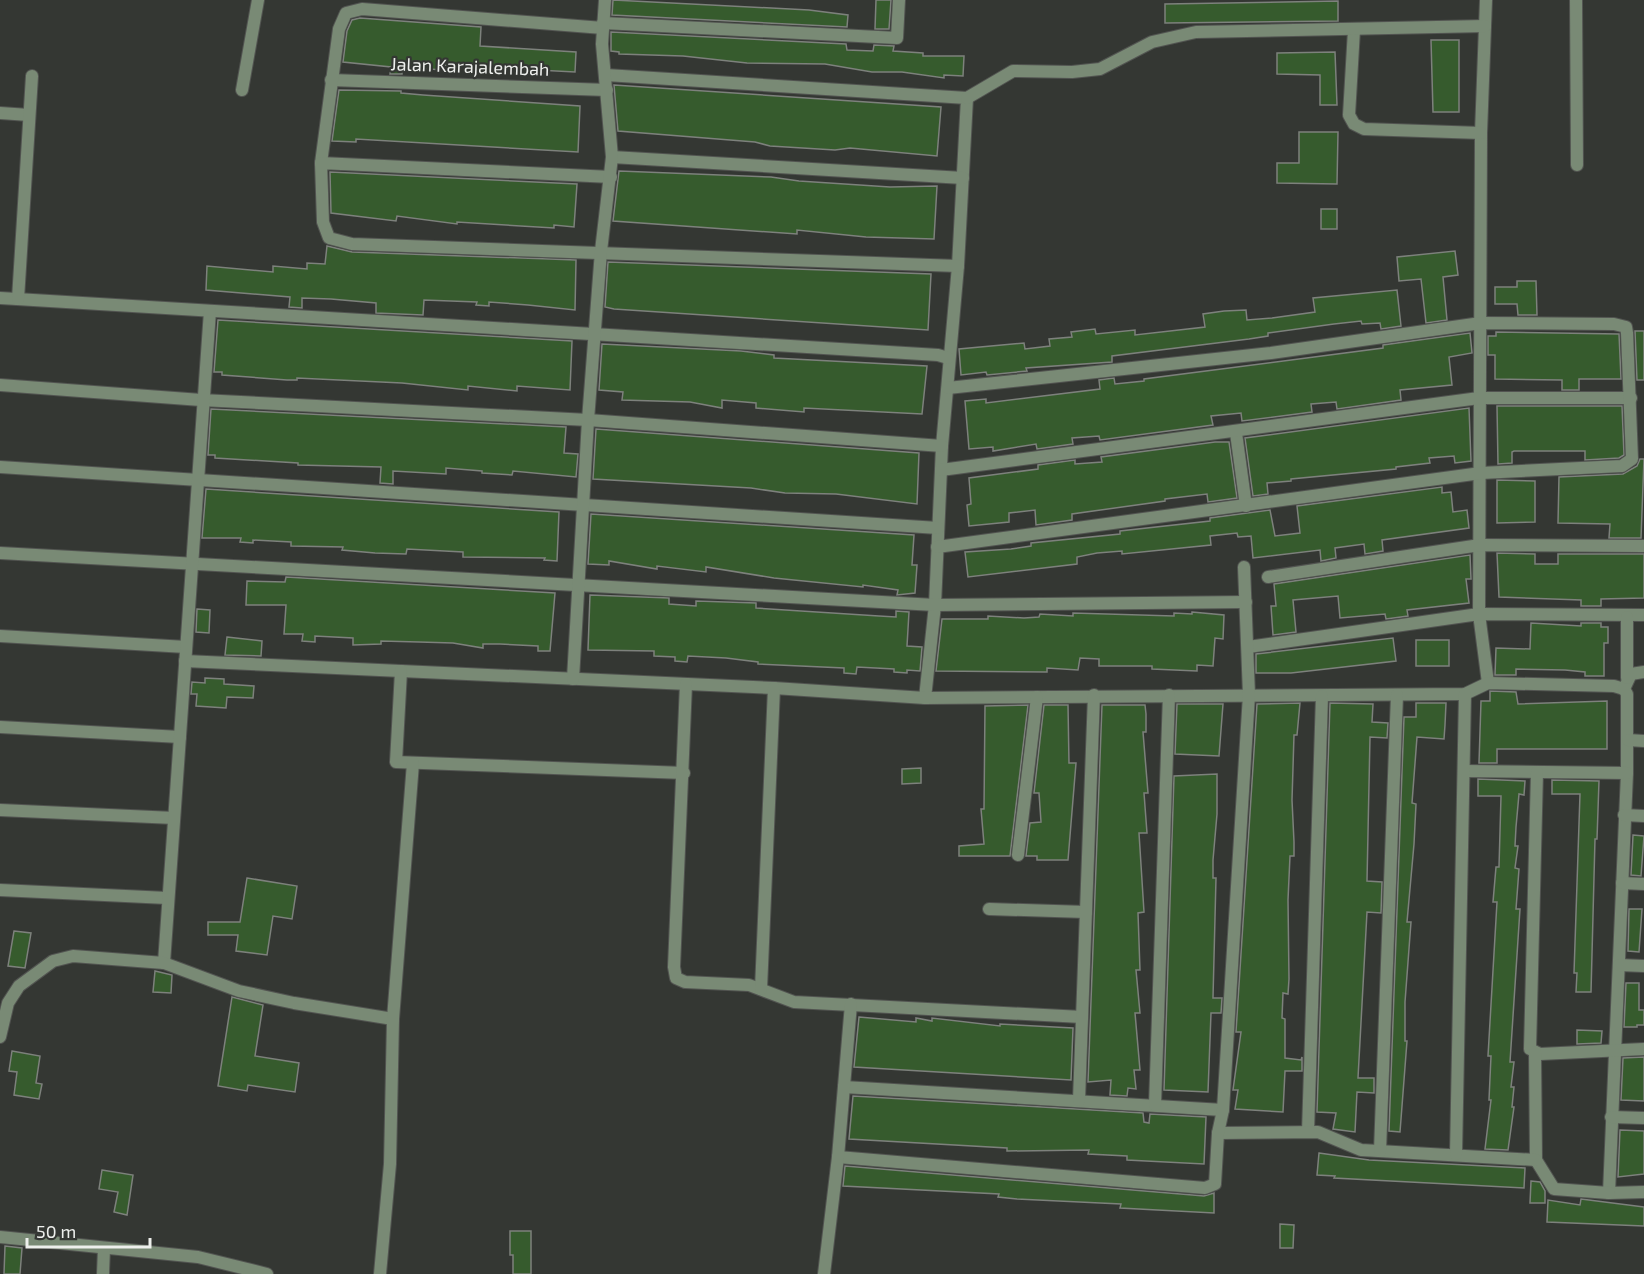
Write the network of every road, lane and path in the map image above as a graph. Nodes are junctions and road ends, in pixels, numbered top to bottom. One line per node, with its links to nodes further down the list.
1 (258, 0): 12 (street)
2 (605, 0): 6 (street)
3 (899, 0): 6 (street)
4 (1486, 0): 7 (street)
5 (1576, 0): 20 (street)
6 (603, 26): 9 (street); 11 (street)
7 (1485, 26): 8 (street); 17 (street)
8 (1354, 30): 14 (street); 17 (street)
9 (606, 75): 13 (street); 14 (street)
10 (32, 76): 16 (street)
11 (331, 80): 13 (street, Jalan Karajalembah); 19 (street)
12 (242, 90)
13 (608, 90): 18 (street)
14 (967, 98): 22 (street)
15 (0, 113): 16 (street)
16 (29, 115): 26 (street)
17 (1481, 133): 28 (street)
18 (612, 157): 21 (street); 22 (street)
19 (321, 163): 21 (street); 23 (street)
20 (1577, 165)
21 (611, 177): 23 (street)
22 (963, 178): 24 (street)
23 (602, 252): 24 (street); 29 (street)
24 (958, 266): 30 (street)
25 (0, 298): 26 (street)
26 (18, 299): 27 (street)
27 (210, 311): 29 (street); 35 (street)
28 (1481, 323): 32 (street); 33 (street); 34 (street)
29 (597, 336): 30 (street); 36 (street)
30 (948, 358): 32 (street)
31 (0, 385): 35 (street)
32 (948, 388): 38 (street)
33 (1479, 398): 34 (street); 37 (street); 41 (street)
34 (1631, 398): 41 (street)
35 (201, 400): 36 (street); 42 (street)
36 (588, 420): 38 (street); 43 (street)
37 (1236, 432): 40 (street); 44 (street)
38 (942, 446): 40 (street)
39 (0, 466): 42 (street)
40 (941, 470): 45 (street)
41 (1481, 472): 44 (street); 46 (street)
42 (196, 480): 43 (street); 50 (street)
43 (583, 504): 45 (street); 53 (street)
44 (1246, 506): 48 (street)
45 (938, 528): 48 (street)
46 (1480, 546): 47 (street); 52 (street); 56 (street)
47 (1644, 546)
48 (937, 547): 55 (street)
49 (0, 553): 50 (street)
50 (192, 564): 53 (street); 60 (street)
51 (1244, 567): 54 (street)
52 (1268, 576)
53 (578, 587): 55 (street); 65 (street)
54 (1246, 602): 55 (street); 61 (street)
55 (935, 605): 77 (street)
56 (1479, 614): 58 (street); 61 (street); 66 (street)
57 (1644, 615): 58 (street)
58 (1627, 617): 67 (street)
59 (0, 636): 60 (street)
60 (186, 647): 62 (street)
61 (1248, 647): 73 (street)
62 (186, 661): 63 (street); 79 (street)
63 (401, 671): 65 (street); 82 (street)
64 (1644, 672): 67 (street)
65 (573, 679): 68 (street)
66 (1488, 683): 67 (street); 70 (street)
67 (1625, 683): 80 (street)
68 (686, 684): 69 (street); 84 (street)
69 (774, 688): 77 (street); 101 (street)
70 (1465, 694): 74 (street); 83 (street)
71 (1094, 695): 72 (street); 76 (street); 97 (street)
72 (1169, 695): 73 (street); 111 (street)
73 (1249, 695): 75 (street); 112 (street)
74 (1397, 695): 75 (street); 117 (street)
75 (1322, 696): 115 (street)
76 (1037, 697): 77 (street); 91 (street)
77 (925, 698)
78 (0, 727): 79 (street)
79 (180, 737): 90 (street)
80 (1628, 740): 81 (street); 86 (street)
81 (1644, 741)
82 (413, 763): 84 (street); 104 (street)
83 (1465, 771): 85 (street); 118 (street)
84 (684, 772): 101 (street)
85 (1537, 772): 86 (street); 108 (street)
86 (1627, 772): 88 (street)
87 (0, 810): 90 (street)
88 (1624, 815): 89 (street); 92 (street)
89 (1644, 816)
90 (174, 818): 95 (street)
91 (1018, 855)
92 (1622, 883): 93 (street); 99 (street)
93 (1644, 885)
94 (0, 890): 95 (street)
95 (167, 898): 98 (street)
96 (989, 909): 97 (street)
97 (1086, 912): 103 (street)
98 (164, 963): 104 (street); 105 (street)
99 (1618, 965): 100 (street); 106 (street)
100 (1644, 966)
101 (761, 989): 102 (street)
102 (851, 1004): 103 (street); 109 (street)
103 (1082, 1017): 110 (street)
104 (393, 1019): 127 (street)
105 (0, 1036)
106 (1614, 1048): 107 (street); 108 (street); 113 (street)
107 (1644, 1049)
108 (1535, 1052): 120 (street)
109 (844, 1087): 110 (street); 119 (street)
110 (1079, 1100): 111 (street)
111 (1155, 1105): 112 (street)
112 (1223, 1110): 116 (street)
113 (1611, 1117): 114 (street); 122 (street)
114 (1644, 1118)
115 (1308, 1132): 116 (street); 117 (street)
116 (1218, 1133): 119 (street)
117 (1380, 1151): 118 (street)
118 (1456, 1154): 120 (street)
119 (838, 1157): 128 (street)
120 (1536, 1160): 122 (street)
121 (1644, 1192): 122 (street)
122 (1609, 1193)
123 (0, 1237): 124 (street)
124 (104, 1248): 125 (street); 126 (street)
125 (104, 1274)
126 (267, 1274)
127 (381, 1274)
128 (824, 1274)

